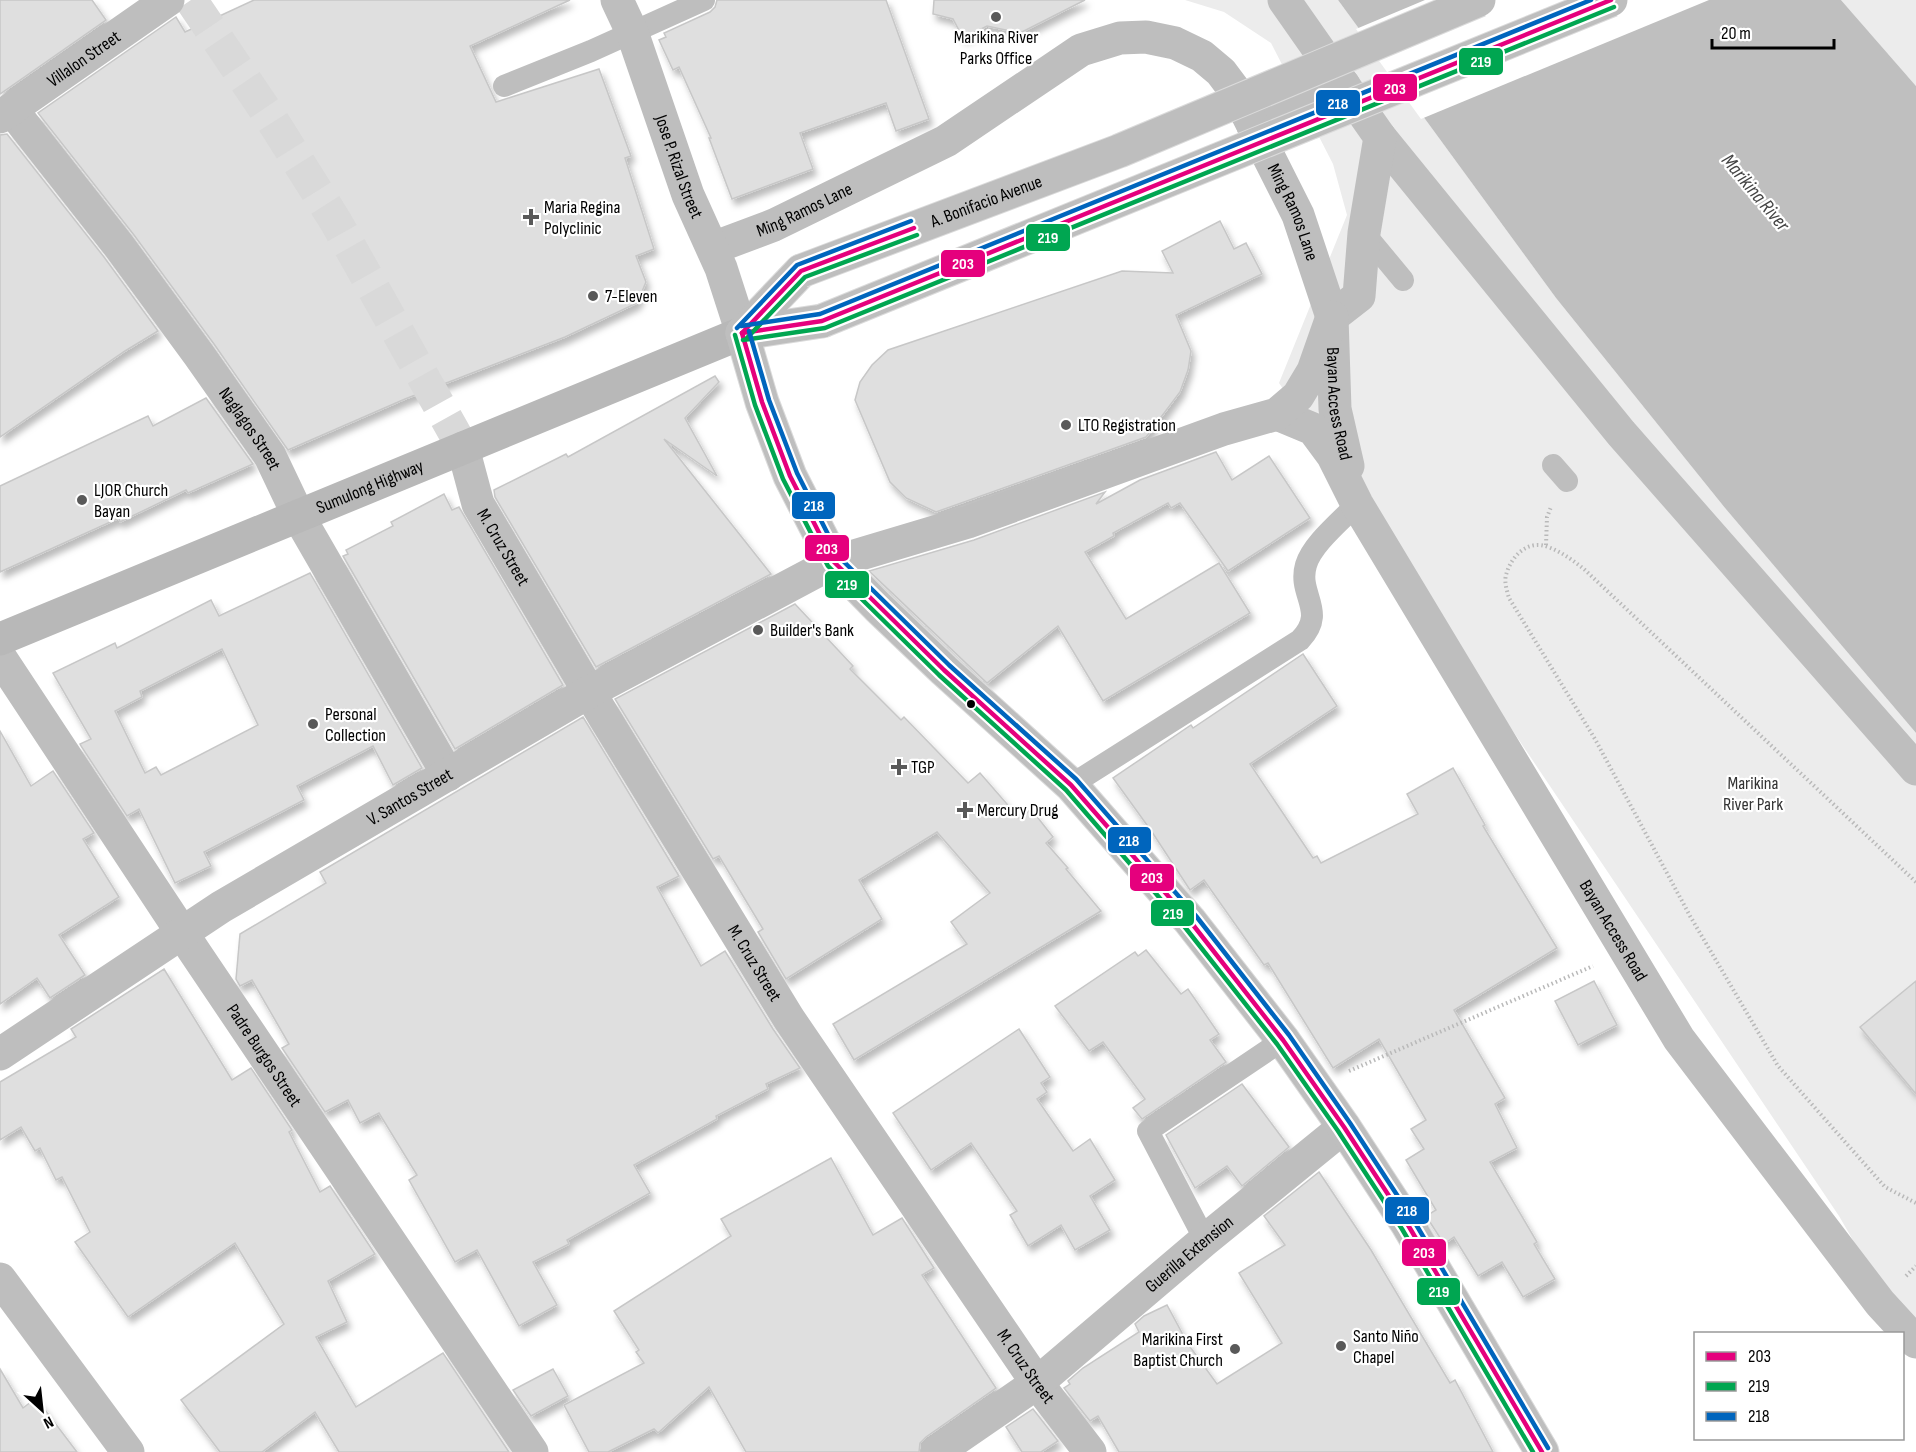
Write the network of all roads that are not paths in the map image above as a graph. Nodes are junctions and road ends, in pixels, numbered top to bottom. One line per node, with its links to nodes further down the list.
1 (168, 0): 10 (street, Villalon Street)
2 (617, 0): 7 (street, Jose P. Rizal Street)
3 (704, 0): 7 (lane)
4 (1284, 0): 8 (street)
5 (1479, 0): 17 (street, A. Bonifacio Avenue, bridge)
6 (1611, 0): 17 (street, bridge)
7 (632, 32): 9 (lane); 14 (street, Jose P. Rizal Street)
8 (1344, 85): 11 (street); 12 (street)
9 (504, 86)
10 (6, 113): 21 (street, Naglagos Street)
11 (1253, 126): 14 (street, Ming Ramos Lane); 16 (street, Ming Ramos Lane)
12 (1380, 137): 13 (street); 26 (street)
13 (1364, 233): 15 (lane); 16 (street)
14 (713, 248): 17 (street, Jose P. Rizal Street)
15 (1403, 280)
16 (1332, 317): 18 (street); 20 (street, Bayan Access Road)
17 (742, 333): 19 (main road, Sumulong Highway); 22 (street, Jose P. Rizal Street)
18 (1277, 414): 20 (street, Bayan Access Road); 22 (street)
19 (463, 448): 21 (main road, Sumulong Highway); 25 (street, M. Cruz Street)
20 (1354, 498): 28 (lane); 35 (street, Bayan Access Road)
21 (299, 517): 23 (main road, Sumulong Highway); 27 (street, Naglagos Street)
22 (834, 562): 25 (street, V. Santos Street); 28 (street, Jose P. Rizal Street)
23 (0, 639)
24 (0, 657): 29 (street, Padre Burgos Street)
25 (589, 692): 27 (street, V. Santos Street); 36 (street, M. Cruz Street)
26 (1916, 769)
27 (448, 775): 29 (street, V. Santos Street)
28 (1071, 785): 30 (street, Jose P. Rizal Street)
29 (182, 932): 31 (street, V. Santos Street); 38 (street, Padre Burgos Street)
30 (1283, 1040): 32 (street, Jose P. Rizal Street); 33 (lane)
31 (0, 1054)
32 (1344, 1127): 33 (street, Guerilla Extension); 41 (street, Jose P. Rizal Street)
33 (1205, 1240): 36 (street, Guerilla Extension)
34 (0, 1278): 37 (street)
35 (1916, 1342)
36 (1037, 1383): 39 (street, Guerilla Extension); 40 (street, M. Cruz Street)
37 (128, 1452)
38 (532, 1452)
39 (937, 1452)
40 (1090, 1452)
41 (1542, 1452)

